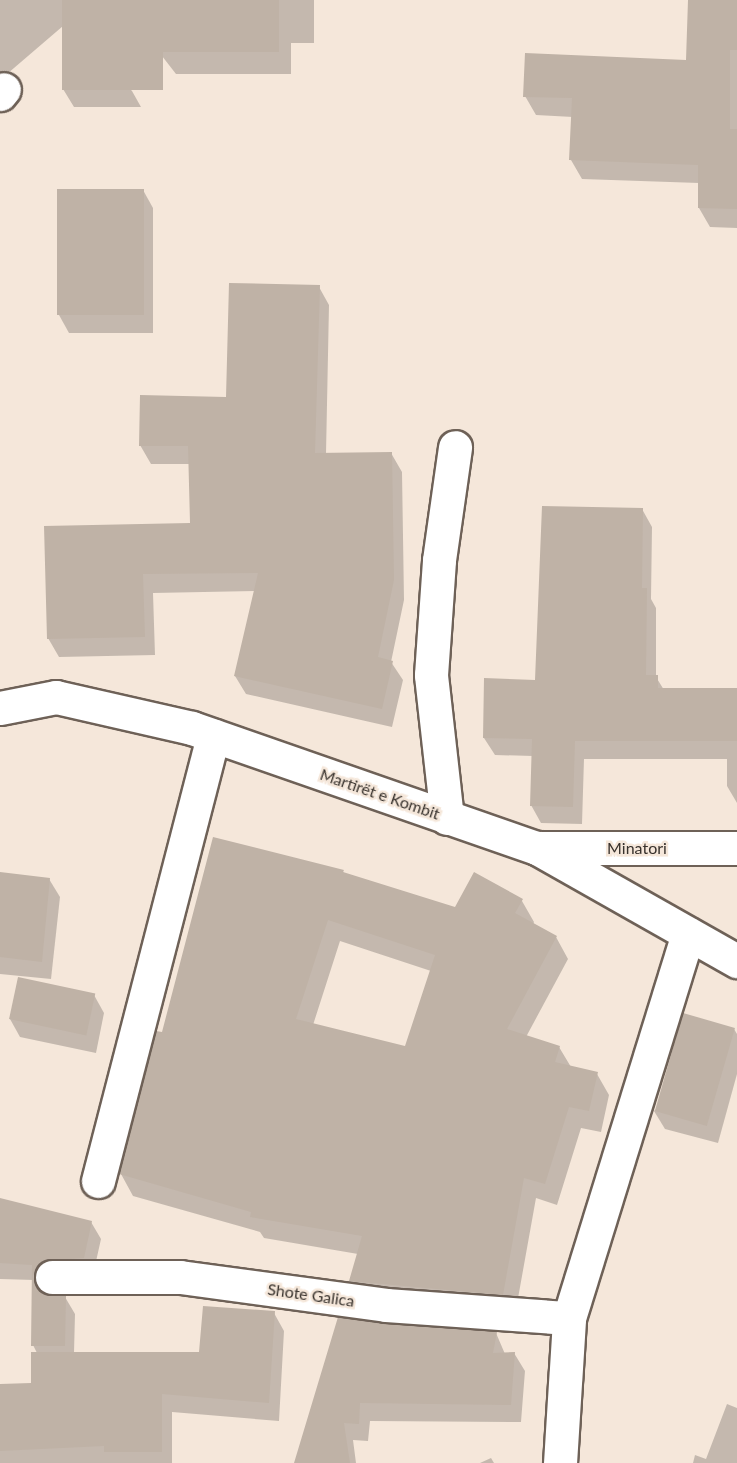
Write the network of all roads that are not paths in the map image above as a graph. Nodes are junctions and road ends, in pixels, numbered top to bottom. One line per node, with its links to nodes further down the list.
1 (455, 447): 4 (street)
2 (0, 708): 3 (street, Martirët e Kombit)
3 (213, 736): 4 (street, Martirët e Kombit); 9 (street)
4 (447, 818): 5 (street, Martirët e Kombit)
5 (537, 848): 6 (street, Minatori); 7 (street, Martirët e Kombit)
6 (737, 848)
7 (688, 934): 8 (street, Martirët e Kombit); 11 (street)
8 (737, 961)
9 (98, 1181)
10 (52, 1277): 11 (street, Shote Galica)
11 (569, 1318): 12 (street)
12 (560, 1463)

